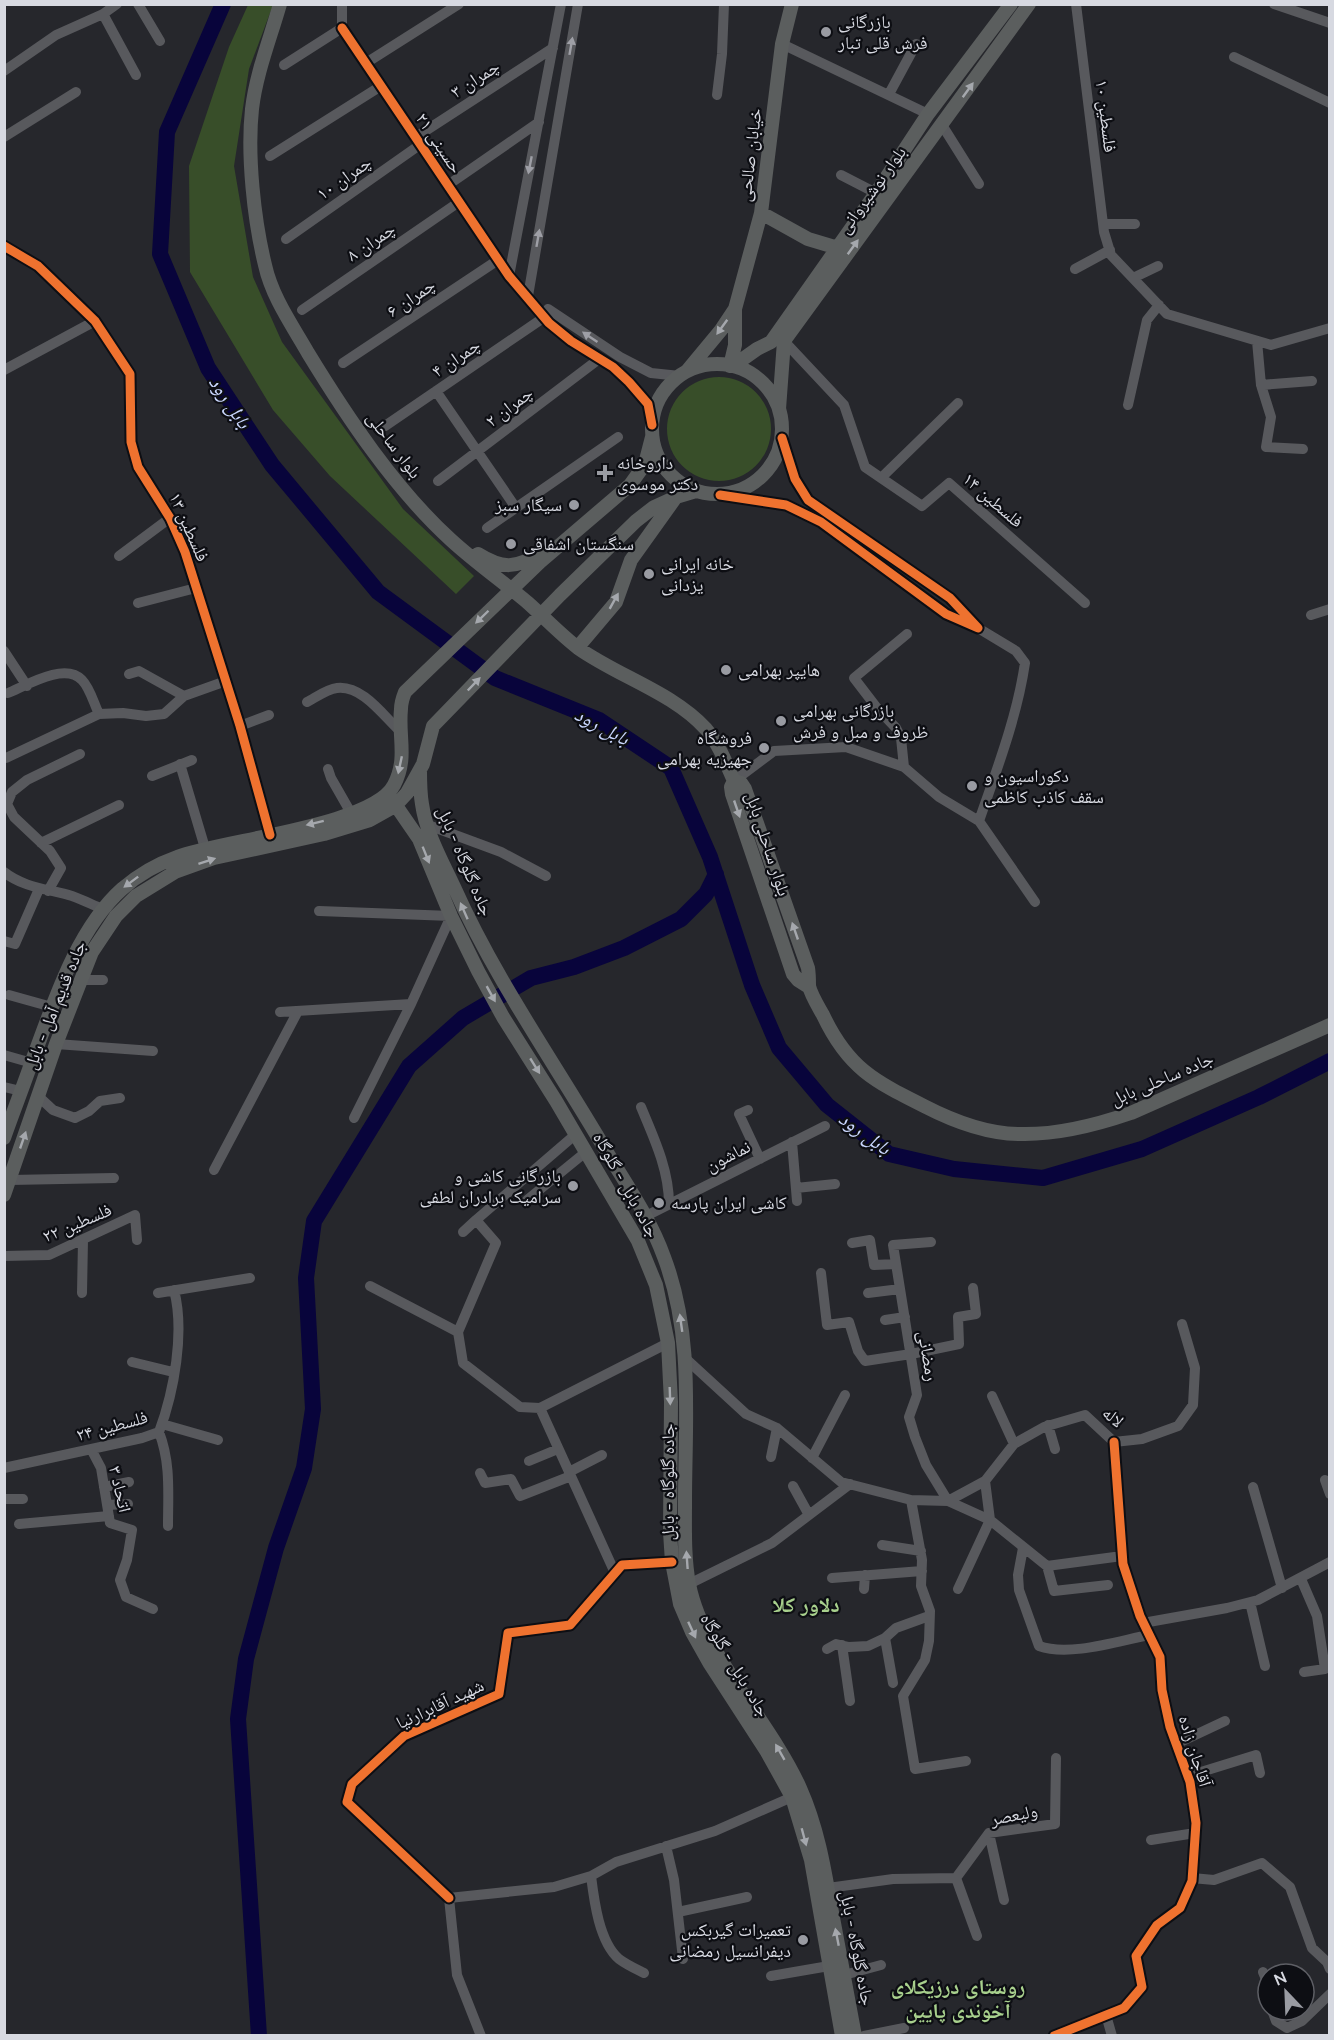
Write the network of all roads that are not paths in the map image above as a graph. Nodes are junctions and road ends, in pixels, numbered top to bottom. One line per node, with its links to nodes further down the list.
1 (117, 4): 14 (street)
2 (138, 4): 17 (street)
3 (280, 4): 93 (main road, بلوار ساحلی)
4 (342, 4): 16 (street)
5 (459, 4): 22 (street)
6 (561, 4): 20 (street)
7 (578, 4): 54 (street, one-way to 7)
8 (724, 4): 29 (street)
9 (792, 4): 18 (main road, خيابان صالحی)
10 (1011, 4): 31 (main road, بلوار نوشیروانی)
11 (1029, 4): 33 (main road, بلوار نوشیروانی, one-way to 11)
12 (1076, 4): 44 (street, فلسطین ۱۰)
13 (1274, 4): 15 (street)
14 (103, 14): 24 (street); 25 (street)
15 (1329, 23)
16 (342, 28): 22 (street, حسینی ۲۱); 23 (street)
17 (160, 41)
18 (783, 44): 28 (street); 42 (main road, خيابان صالحی)
19 (916, 44): 28 (street)
20 (553, 48): 32 (street); 35 (street, چمران ۳)
21 (1234, 57): 30 (street)
22 (366, 63): 26 (street, حسینی ۲۱)
23 (284, 65)
24 (4, 71)
25 (136, 75)
26 (381, 86): 35 (street, حسینی ۲۱); 36 (street)
27 (76, 92): 34 (street)
28 (889, 94): 31 (street)
29 (717, 95)
30 (1329, 103)
31 (928, 114): 40 (main road, بلوار نوشیروانی)
32 (538, 122): 39 (street); 52 (street, one-way to 52)
33 (942, 125): 38 (street); 61 (main road, بلوار نوشیروانی, one-way to 33)
34 (4, 137)
35 (418, 141): 39 (street, حسینی ۲۱); 45 (street, چمران ۱۰)
36 (270, 156)
37 (841, 175): 40 (street)
38 (979, 184)
39 (448, 185): 41 (street, حسینی ۲۱)
40 (876, 193): 47 (main road, بلوار نوشیروانی)
41 (459, 202): 49 (street, حسینی ۲۱); 57 (street, چمران ۸)
42 (761, 213): 47 (main road); 56 (main road, خيابان صالحی)
43 (1135, 224): 44 (street)
44 (1104, 228): 48 (street, فلسطین ۱۰)
45 (286, 239)
46 (4, 246): 59 (street, فلسطین ۱۳)
47 (838, 248): 61 (main road, بلوار نوشیروانی)
48 (1110, 250): 51 (street); 53 (street, فلسطین ۱۰)
49 (498, 260): 52 (street, حسینی ۲۱); 67 (street, چمران ۶)
50 (1158, 266): 53 (street)
51 (1075, 269)
52 (509, 276): 54 (street, حسینی ۲۱)
53 (1133, 278): 55 (street, فلسطین ۱۰)
54 (528, 296): 58 (street)
55 (1159, 305): 62 (street, فلسطین ۱۰); 76 (street)
56 (735, 309): 63 (main road); 71 (main road, one-way to 71)
57 (302, 310)
58 (548, 315): 65 (street, one-way to 58); 66 (street); 74 (street, چمران ۴)
59 (95, 321): 70 (street); 90 (street, فلسطین ۱۳)
60 (1329, 328): 62 (street, فلسطین ۱۰)
61 (777, 341): 64 (main road, بلوار نوشیروانی); 77 (main road); 84 (street, فلسطین ۱۴)
62 (1257, 341): 73 (street)
63 (735, 345): 64 (main road); 68 (main road)
64 (757, 349): 68 (main road, بلوار نوشیروانی)
65 (620, 357): 69 (street); 71 (street)
66 (599, 359): 69 (street); 83 (street, چمران ۲)
67 (343, 363)
68 (732, 366): 71 (main road); 77 (main road)
69 (613, 367): 79 (street)
70 (4, 370)
71 (683, 374): 79 (main road)
72 (1312, 381): 73 (street)
73 (1261, 385): 82 (street)
74 (436, 391): 78 (street, چمران ۴); 83 (street)
75 (958, 403): 84 (street)
76 (1128, 405)
77 (779, 409): 81 (main road)
78 (385, 426)
79 (652, 431): 86 (main road); 91 (main road)
80 (618, 437): 89 (street)
81 (782, 438): 87 (main road); 100 (street)
82 (1303, 449)
83 (477, 451): 85 (street, چمران ۲); 89 (street)
84 (881, 478): 97 (street, فلسطین ۱۴)
85 (438, 481)
86 (696, 491): 87 (main road); 88 (main road)
87 (720, 495): 100 (street)
88 (676, 497): 102 (main road, one-way to 88); 120 (main road, one-way to 88)
89 (516, 508): 92 (street)
90 (170, 518): 94 (street); 95 (street, فلسطین ۱۳)
91 (587, 521): 93 (main road); 113 (main road, one-way to 113)
92 (487, 528)
93 (450, 539): 102 (main road, بلوار ساحلی)
94 (119, 556)
95 (196, 588): 96 (street); 105 (street, فلسطین ۱۳)
96 (138, 603)
97 (1085, 603)
98 (1329, 609): 99 (street)
99 (1311, 615)
100 (978, 628): 126 (street)
101 (907, 634): 118 (street)
102 (578, 648): 122 (main road, بلوار ساحلی)
103 (4, 651): 106 (street)
104 (129, 674): 108 (street)
105 (226, 681): 108 (street); 112 (street, فلسطین ۱۳)
106 (27, 686): 107 (street); 110 (street)
107 (8, 693)
108 (184, 696): 110 (street)
109 (306, 702): 113 (street)
110 (99, 714): 115 (street)
111 (269, 715): 112 (street)
112 (240, 726): 128 (street, فلسطین ۱۳)
113 (402, 733): 123 (main road, one-way to 123)
114 (80, 754): 129 (street)
115 (6, 758)
116 (192, 760): 117 (street)
117 (180, 764): 121 (street); 130 (street)
118 (904, 767): 122 (street); 126 (street)
119 (328, 769): 125 (street)
120 (420, 770): 123 (main road); 127 (main road, جاده گلوگاه - بابل)
121 (152, 776)
122 (734, 781): 141 (main road, بلوار ساحلی بابل)
123 (392, 800): 125 (main road); 137 (main road, one-way to 137); 139 (main road, جاده قدیم آمل - بابل, one-way to 123)
124 (119, 805): 129 (street)
125 (351, 813): 128 (main road, one-way to 128)
126 (979, 821): 134 (street)
127 (428, 825): 132 (street); 154 (main road, جاده گلوگاه - بابل, one-way to 127)
128 (270, 835): 130 (main road)
129 (40, 843): 133 (street)
130 (205, 848): 135 (main road, one-way to 135)
131 (4, 872): 133 (street)
132 (546, 876)
133 (44, 890): 135 (street); 138 (street)
134 (1035, 902)
135 (104, 909): 144 (main road)
136 (319, 911): 137 (street)
137 (451, 916): 143 (street); 157 (main road, جاده بابل - گلوگاه, one-way to 157)
138 (4, 941)
139 (81, 980): 140 (street); 148 (main road, جاده قدیم آمل - بابل)
140 (103, 980)
141 (809, 987): 147 (main road, جاده ساحلی بابل)
142 (9, 995): 144 (street)
143 (411, 1004): 145 (street); 160 (street)
144 (52, 1007): 151 (main road)
145 (298, 1011): 146 (street); 167 (street)
146 (280, 1012)
147 (1329, 1025)
148 (56, 1044): 149 (street); 155 (main road, جاده قدیم آمل - بابل)
149 (153, 1051)
150 (4, 1055): 151 (street)
151 (32, 1063): 153 (main road)
152 (4, 1087): 153 (street)
153 (21, 1091): 163 (main road)
154 (572, 1092): 157 (main road); 176 (main road, جاده گلوگاه - بابل)
155 (38, 1096): 156 (street); 169 (main road, جاده قدیم آمل - بابل, one-way to 155)
156 (120, 1098)
157 (556, 1101): 162 (main road, جاده بابل - گلوگاه)
158 (641, 1107): 175 (street)
159 (748, 1110): 166 (street)
160 (354, 1118)
161 (825, 1126): 164 (street, نماشون)
162 (576, 1134): 165 (main road, جاده بابل - گلوگاه); 177 (street)
163 (4, 1138)
164 (792, 1143): 166 (street, نماشون); 171 (street)
165 (587, 1151): 173 (street); 198 (main road, جاده بابل - گلوگاه)
166 (760, 1159): 175 (street, نماشون)
167 (214, 1170)
168 (114, 1178): 169 (street)
169 (10, 1180): 172 (main road, جاده قدیم آمل - بابل)
170 (835, 1184): 171 (street)
171 (796, 1188): 174 (street)
172 (4, 1195)
173 (527, 1200)
174 (797, 1201)
175 (669, 1204): 176 (street, نماشون)
176 (646, 1216): 200 (main road, جاده گلوگاه - بابل, one-way to 176)
177 (476, 1220): 178 (street); 197 (street)
178 (463, 1232)
179 (83, 1240): 180 (street, فلسطین ۲۲); 183 (street, فلسطین ۲۲); 191 (street)
180 (137, 1240)
181 (852, 1242): 184 (street)
182 (931, 1242): 184 (street)
183 (4, 1256)
184 (896, 1264): 188 (street, رمضانی)
185 (821, 1273): 199 (street)
186 (250, 1278): 190 (street)
187 (370, 1286): 197 (street)
188 (900, 1288): 193 (street); 194 (street, رمضانی)
189 (974, 1288): 199 (street)
190 (174, 1290): 192 (street); 202 (street, فلسطین ۲۴)
191 (82, 1293)
192 (158, 1293)
193 (868, 1293)
194 (905, 1317): 195 (street); 199 (street, رمضانی)
195 (885, 1320)
196 (1182, 1324): 210 (street, لاله)
197 (458, 1332): 205 (street)
198 (668, 1342): 205 (street); 244 (main road, جاده بابل - گلوگاه, one-way to 244)
199 (911, 1354): 233 (street, رمضانی)
200 (685, 1358): 208 (street); 252 (main road, جاده گلوگاه - بابل, one-way to 200)
201 (132, 1362): 202 (street)
202 (173, 1372): 207 (street, فلسطین ۲۴)
203 (845, 1395): 217 (street)
204 (992, 1396): 211 (street)
205 (540, 1408): 213 (street)
206 (1048, 1425): 210 (street, لاله); 211 (street, لاله); 214 (street)
207 (161, 1428): 209 (street); 212 (street, فلسطین ۲۴); 239 (street)
208 (777, 1428): 216 (street); 217 (street)
209 (218, 1440)
210 (1114, 1442): 243 (street)
211 (1014, 1444): 223 (street, لاله)
212 (91, 1449): 219 (street, فلسطین ۲۴); 226 (street, اتحاد ۳)
213 (558, 1449): 218 (street); 221 (street)
214 (1054, 1449)
215 (602, 1455): 221 (street)
216 (771, 1457)
217 (812, 1458): 225 (street)
218 (529, 1461)
219 (4, 1468)
220 (480, 1473): 221 (street)
221 (570, 1474): 248 (street)
222 (1325, 1480): 229 (street)
223 (985, 1481): 233 (street, لاله); 237 (street)
224 (129, 1482): 226 (street)
225 (850, 1484): 232 (street); 236 (street)
226 (104, 1486): 235 (street, اتحاد ۳)
227 (793, 1486): 236 (street)
228 (1253, 1487): 254 (street)
229 (1329, 1494)
230 (23, 1499): 231 (street)
231 (4, 1500)
232 (911, 1500): 233 (street); 242 (street)
233 (948, 1501): 237 (street)
234 (128, 1504): 235 (street)
235 (108, 1511): 238 (street); 258 (street, اتحاد ۳)
236 (809, 1515): 252 (street)
237 (990, 1520): 241 (street); 256 (street)
238 (19, 1524)
239 (168, 1526)
240 (882, 1545): 242 (street)
241 (1023, 1548): 246 (street); 261 (street)
242 (921, 1551): 247 (street)
243 (1122, 1556): 246 (street); 260 (street, آقاجان زاده)
244 (672, 1562): 248 (street, شهید آقابرارنیا); 275 (main road, جاده بابل - گلوگاه, one-way to 275)
245 (1329, 1562): 251 (street)
246 (1047, 1566): 253 (street)
247 (922, 1571): 249 (street); 259 (street)
248 (615, 1573): 285 (street, شهید آقابرارنیا)
249 (865, 1575): 250 (street); 255 (street)
250 (832, 1578)
251 (1301, 1579): 254 (street); 266 (street)
252 (689, 1584): 283 (main road, جاده گلوگاه - بابل, one-way to 252)
253 (1108, 1585)
254 (1282, 1588): 257 (street)
255 (864, 1589)
256 (958, 1589)
257 (1250, 1602): 260 (street); 265 (street)
258 (153, 1609)
259 (929, 1616): 262 (street); 272 (street)
260 (1143, 1623): 261 (street, آقاجان زاده)
261 (1149, 1635): 270 (street, آقاجان زاده)
262 (885, 1638): 263 (street); 267 (street)
263 (842, 1645): 264 (street); 268 (street)
264 (827, 1649)
265 (1265, 1665)
266 (1304, 1672)
267 (893, 1683)
268 (850, 1701)
269 (1225, 1721): 270 (street)
270 (1176, 1744): 274 (street, آقاجان زاده)
271 (1056, 1758): 276 (street, ولیعصر)
272 (966, 1761)
273 (1260, 1773): 274 (street)
274 (1188, 1776): 277 (street, آقاجان زاده)
275 (792, 1797): 279 (street); 291 (main road, جاده بابل - گلوگاه, one-way to 291)
276 (989, 1833): 281 (street, ولیعصر); 286 (street)
277 (1195, 1833): 278 (street); 282 (street, آقاجان زاده)
278 (1151, 1840)
279 (666, 1846): 280 (street); 287 (street)
280 (591, 1876): 285 (street); 293 (street)
281 (956, 1878): 283 (street); 288 (street)
282 (1192, 1878): 292 (street); 297 (street, آقاجان زاده)
283 (828, 1888): 294 (main road, جاده گلوگاه - بابل, one-way to 283)
284 (747, 1897): 287 (street)
285 (449, 1898): 301 (street)
286 (1004, 1900)
287 (678, 1912): 289 (street)
288 (978, 1936)
289 (683, 1959)
290 (880, 1965): 294 (street)
291 (829, 1966): 295 (street); 302 (main road, جاده بابل - گلوگاه)
292 (1329, 1968)
293 (644, 1973)
294 (844, 1975): 303 (main road, جاده گلوگاه - بابل)
295 (771, 1976)
296 (1329, 1995): 299 (street)
297 (1106, 2015): 300 (street, آقاجان زاده); 305 (street)
298 (904, 2028): 304 (street)
299 (1287, 2032)
300 (1055, 2035)
301 (481, 2036)
302 (842, 2036)
303 (855, 2036)
304 (864, 2036)
305 (1112, 2036)

